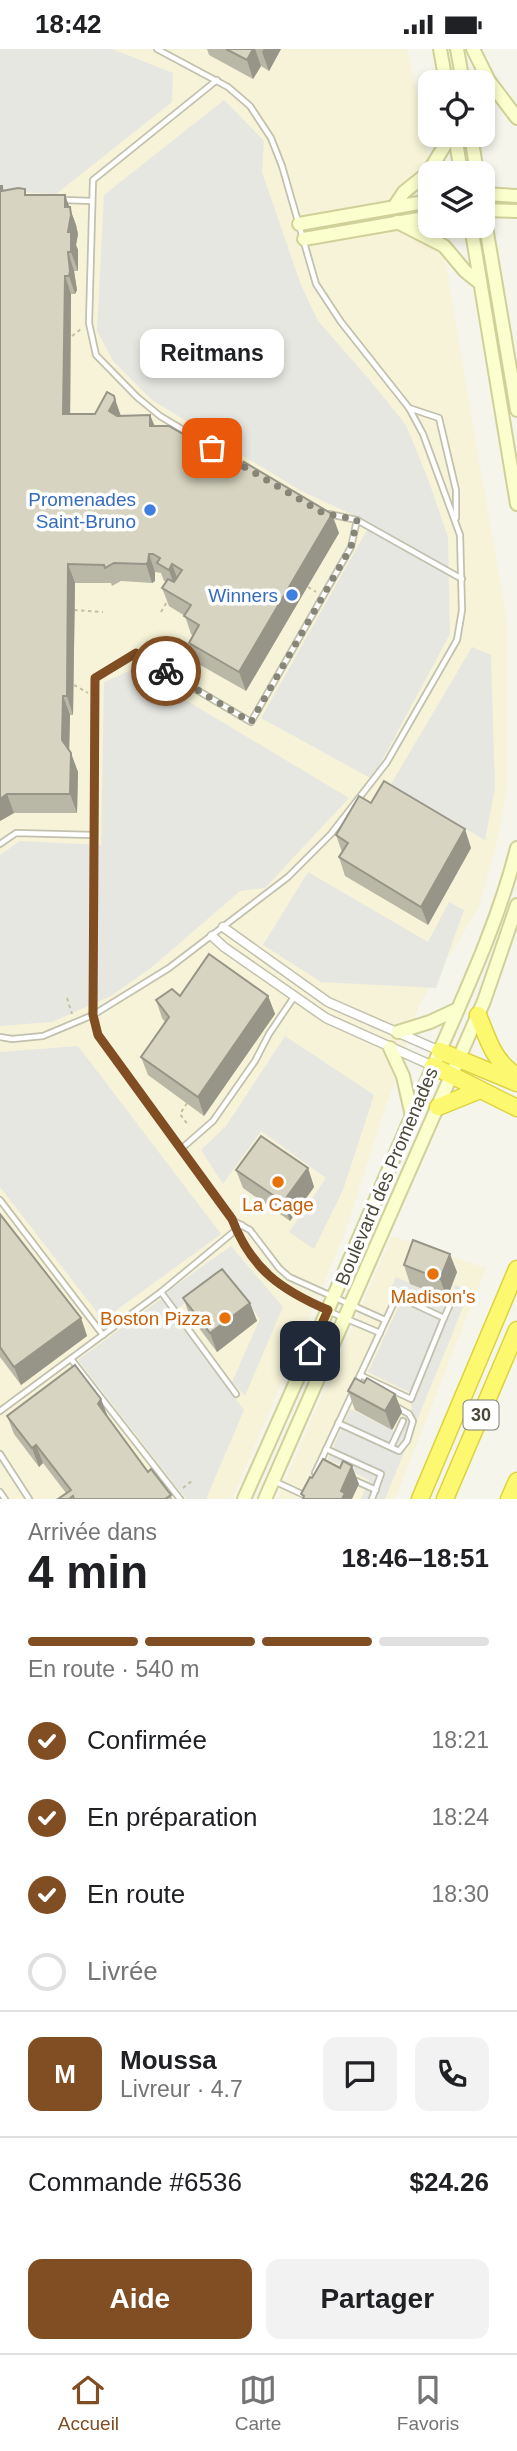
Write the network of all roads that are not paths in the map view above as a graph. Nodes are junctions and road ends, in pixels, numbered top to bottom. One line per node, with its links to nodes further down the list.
1 (157, 49): 7 (lane)
2 (440, 49): 5 (street)
3 (457, 49): 6 (street)
4 (473, 49): 8 (street)
5 (444, 70)
6 (461, 70)
7 (216, 80): 13 (lane); 20 (lane)
8 (517, 118)
9 (446, 147): 15 (street)
10 (495, 194): 11 (street)
11 (517, 195)
12 (62, 200): 13 (lane)
13 (92, 201): 28 (lane)
14 (418, 203): 15 (street)
15 (394, 207): 20 (street)
16 (495, 210): 17 (street)
17 (517, 211)
18 (418, 218): 19 (street)
19 (397, 222): 23 (street); 24 (street)
20 (299, 224): 23 (lane)
21 (473, 238): 24 (street)
22 (488, 238): 26 (street)
23 (304, 239): 27 (lane)
24 (480, 283): 29 (street)
25 (517, 381): 26 (street)
26 (516, 404)
27 (410, 408): 32 (lane); 32 (lane)
28 (249, 470)
29 (517, 504)
30 (323, 513): 31 (lane)
31 (357, 520): 33 (lane); 34 (lane)
32 (456, 523): 33 (lane)
33 (462, 579): 38 (lane)
34 (94, 835): 35 (lane); 43 (lane)
35 (0, 844)
36 (517, 848): 41 (street, Boulevard des Promenades)
37 (517, 905): 42 (street, Boulevard des Promenades)
38 (223, 927): 39 (lane); 44 (street)
39 (212, 936): 40 (street); 43 (lane)
40 (294, 997): 46 (street); 56 (lane)
41 (458, 1009): 44 (street); 47 (street, Boulevard des Promenades)
42 (478, 1014): 48 (street, Boulevard des Promenades); 50 (highway)
43 (93, 1015): 45 (lane); 56 (lane)
44 (398, 1032): 47 (street)
45 (0, 1037)
46 (390, 1048): 47 (street); 55 (street)
47 (437, 1058): 48 (highway); 49 (highway); 55 (street, Boulevard des Promenades)
48 (459, 1059): 49 (street, Boulevard des Promenades); 51 (highway)
49 (452, 1076): 52 (highway); 53 (street, Boulevard des Promenades)
50 (517, 1076)
51 (517, 1083)
52 (480, 1090): 53 (highway); 54 (highway)
53 (438, 1107): 65 (street, Boulevard des Promenades)
54 (517, 1108)
55 (412, 1116): 63 (street, Boulevard des Promenades)
56 (181, 1149): 58 (lane)
57 (0, 1201): 72 (lane)
58 (232, 1219): 59 (lane); 60 (lane)
59 (242, 1225): 60 (lane); 63 (lane)
60 (236, 1230): 62 (lane); 66 (lane)
61 (517, 1269): 99 (highway)
62 (161, 1292): 72 (lane); 77 (lane)
63 (334, 1297): 65 (lane); 66 (street, Boulevard des Promenades)
64 (452, 1300): 68 (lane)
65 (351, 1304): 67 (street, Boulevard des Promenades); 69 (lane)
66 (328, 1310): 67 (lane); 96 (street, Boulevard des Promenades)
67 (345, 1317): 71 (lane); 88 (street, Boulevard des Promenades)
68 (444, 1318): 69 (lane); 74 (lane)
69 (385, 1320): 71 (lane)
70 (517, 1330): 100 (highway, 30)
71 (380, 1333): 74 (lane)
72 (103, 1335): 73 (lane)
73 (71, 1359): 79 (lane); 92 (lane)
74 (360, 1375): 75 (lane)
75 (355, 1387): 76 (lane); 81 (lane)
76 (366, 1392)
77 (236, 1394)
78 (387, 1402): 82 (lane)
79 (0, 1411)
80 (403, 1421): 82 (lane)
81 (338, 1423): 82 (lane); 83 (lane)
82 (391, 1447)
83 (326, 1449): 85 (lane); 90 (lane)
84 (0, 1454): 95 (lane)
85 (320, 1462): 86 (lane); 93 (lane)
86 (329, 1467)
87 (347, 1476): 90 (lane)
88 (273, 1481): 93 (lane); 97 (street, Boulevard des Promenades)
89 (517, 1481): 101 (highway)
90 (376, 1490): 98 (lane)
91 (0, 1492): 94 (lane)
92 (178, 1497)
93 (304, 1497)
94 (5, 1499)
95 (29, 1499)
96 (244, 1499)
97 (265, 1499)
98 (372, 1499)
99 (420, 1499)
100 (445, 1499)
101 (509, 1499)

